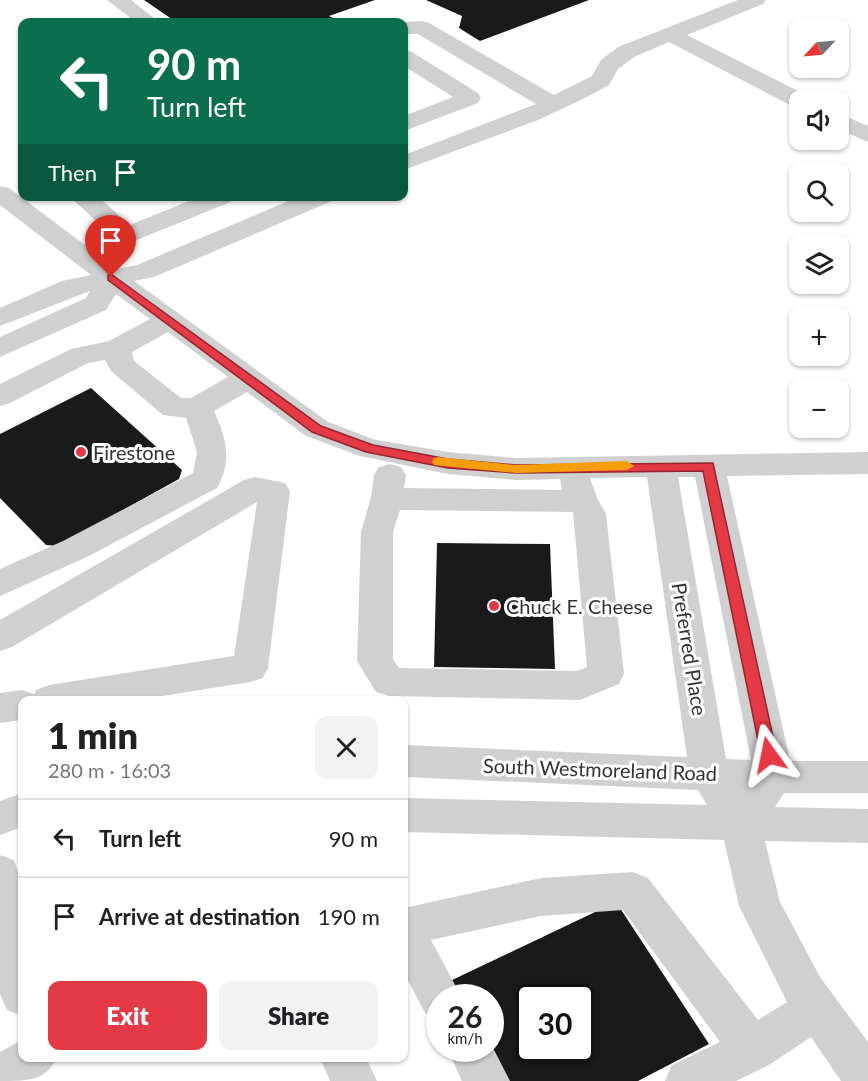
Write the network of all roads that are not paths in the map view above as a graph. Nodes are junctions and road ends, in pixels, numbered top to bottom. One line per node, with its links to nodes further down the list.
1 (117, 0): 3 (street)
2 (756, 0): 5 (street)
3 (142, 18)
4 (408, 28): 7 (street)
5 (669, 34): 8 (street); 11 (street)
6 (408, 59): 9 (street)
7 (513, 81): 9 (street); 11 (street)
8 (789, 94)
9 (470, 98): 12 (street)
10 (408, 101): 12 (street)
11 (553, 104): 16 (street)
12 (428, 114): 13 (street); 16 (street)
13 (408, 122)
14 (849, 126): 15 (street)
15 (868, 135)
16 (465, 140): 17 (street)
17 (408, 161)
18 (0, 193): 25 (street)
19 (87, 201): 23 (street)
20 (169, 201): 23 (street)
21 (212, 201): 23 (street)
22 (309, 201): 24 (street)
23 (183, 213): 24 (street)
24 (216, 241): 25 (street)
25 (111, 277): 26 (street); 27 (street); 28 (street)
26 (0, 318)
27 (168, 320): 29 (street); 30 (street)
28 (0, 348)
29 (117, 349): 31 (street); 32 (street)
30 (248, 378): 32 (street); 33 (street)
31 (0, 396)
32 (197, 408): 40 (street)
33 (392, 453): 37 (street); 38 (street)
34 (868, 463): 36 (street)
35 (661, 466): 36 (street); 37 (street); 46 (street, Preferred Place)
36 (709, 466): 47 (street)
37 (572, 467): 39 (street)
38 (387, 497): 39 (street); 39 (street)
39 (582, 501)
40 (0, 584)
41 (0, 637): 42 (street)
42 (74, 696)
43 (18, 706): 44 (street)
44 (0, 708)
45 (408, 761): 46 (street, South Westmoreland Road)
46 (709, 774): 47 (street, South Westmoreland Road); 52 (street, Preferred Place)
47 (774, 777): 48 (street, South Westmoreland Road); 52 (street)
48 (868, 777)
49 (18, 811): 51 (street)
50 (408, 815): 52 (street)
51 (0, 818)
52 (741, 825): 53 (street); 60 (street, Preferred Place)
53 (868, 826)
54 (18, 866): 55 (street)
55 (0, 873): 58 (street)
56 (408, 926): 61 (street)
57 (408, 939): 59 (street)
58 (18, 960)
59 (432, 984)
60 (816, 1008): 61 (street); 66 (street, Preferred Place)
61 (753, 1049): 69 (street)
62 (27, 1062): 65 (street)
63 (345, 1062): 67 (street)
64 (477, 1062): 68 (street)
65 (0, 1077)
66 (868, 1080)
67 (354, 1081)
68 (487, 1081)
69 (688, 1081)

